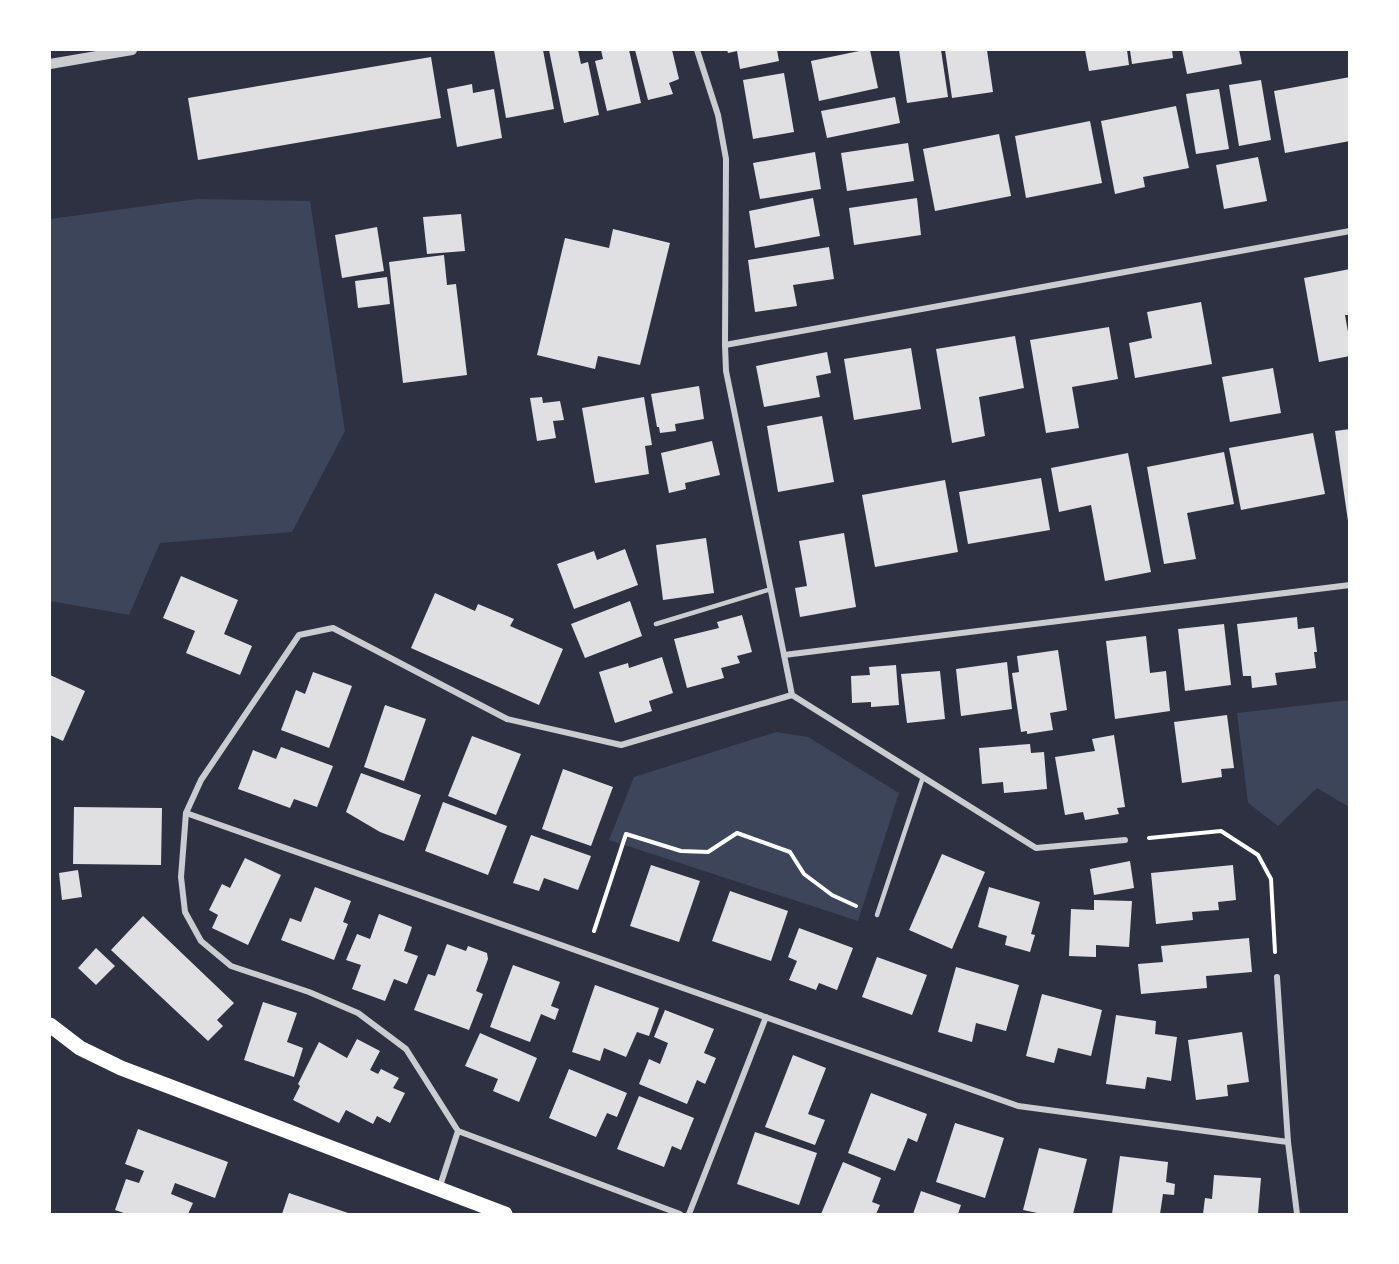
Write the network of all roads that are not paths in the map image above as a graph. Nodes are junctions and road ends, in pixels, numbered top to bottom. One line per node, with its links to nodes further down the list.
1 (132, 50): 3 (street)
2 (697, 50): 5 (street)
3 (50, 64)
4 (1350, 231): 5 (street)
5 (724, 345): 7 (street)
6 (1350, 585): 9 (street)
7 (771, 590): 8 (lane); 9 (street)
8 (656, 624)
9 (784, 655): 10 (street)
10 (792, 695): 11 (street); 12 (street)
11 (923, 777): 13 (street); 14 (lane)
12 (186, 813): 16 (street); 18 (street)
13 (1125, 840)
14 (877, 915)
15 (1277, 977): 19 (street)
16 (766, 1017): 19 (street); 23 (street)
17 (50, 1025): 20 (main road)
18 (458, 1131): 20 (street); 22 (street)
19 (1288, 1142): 24 (street)
20 (439, 1190): 21 (main road)
21 (505, 1215)
22 (680, 1215)
23 (689, 1215)
24 (1297, 1215)

